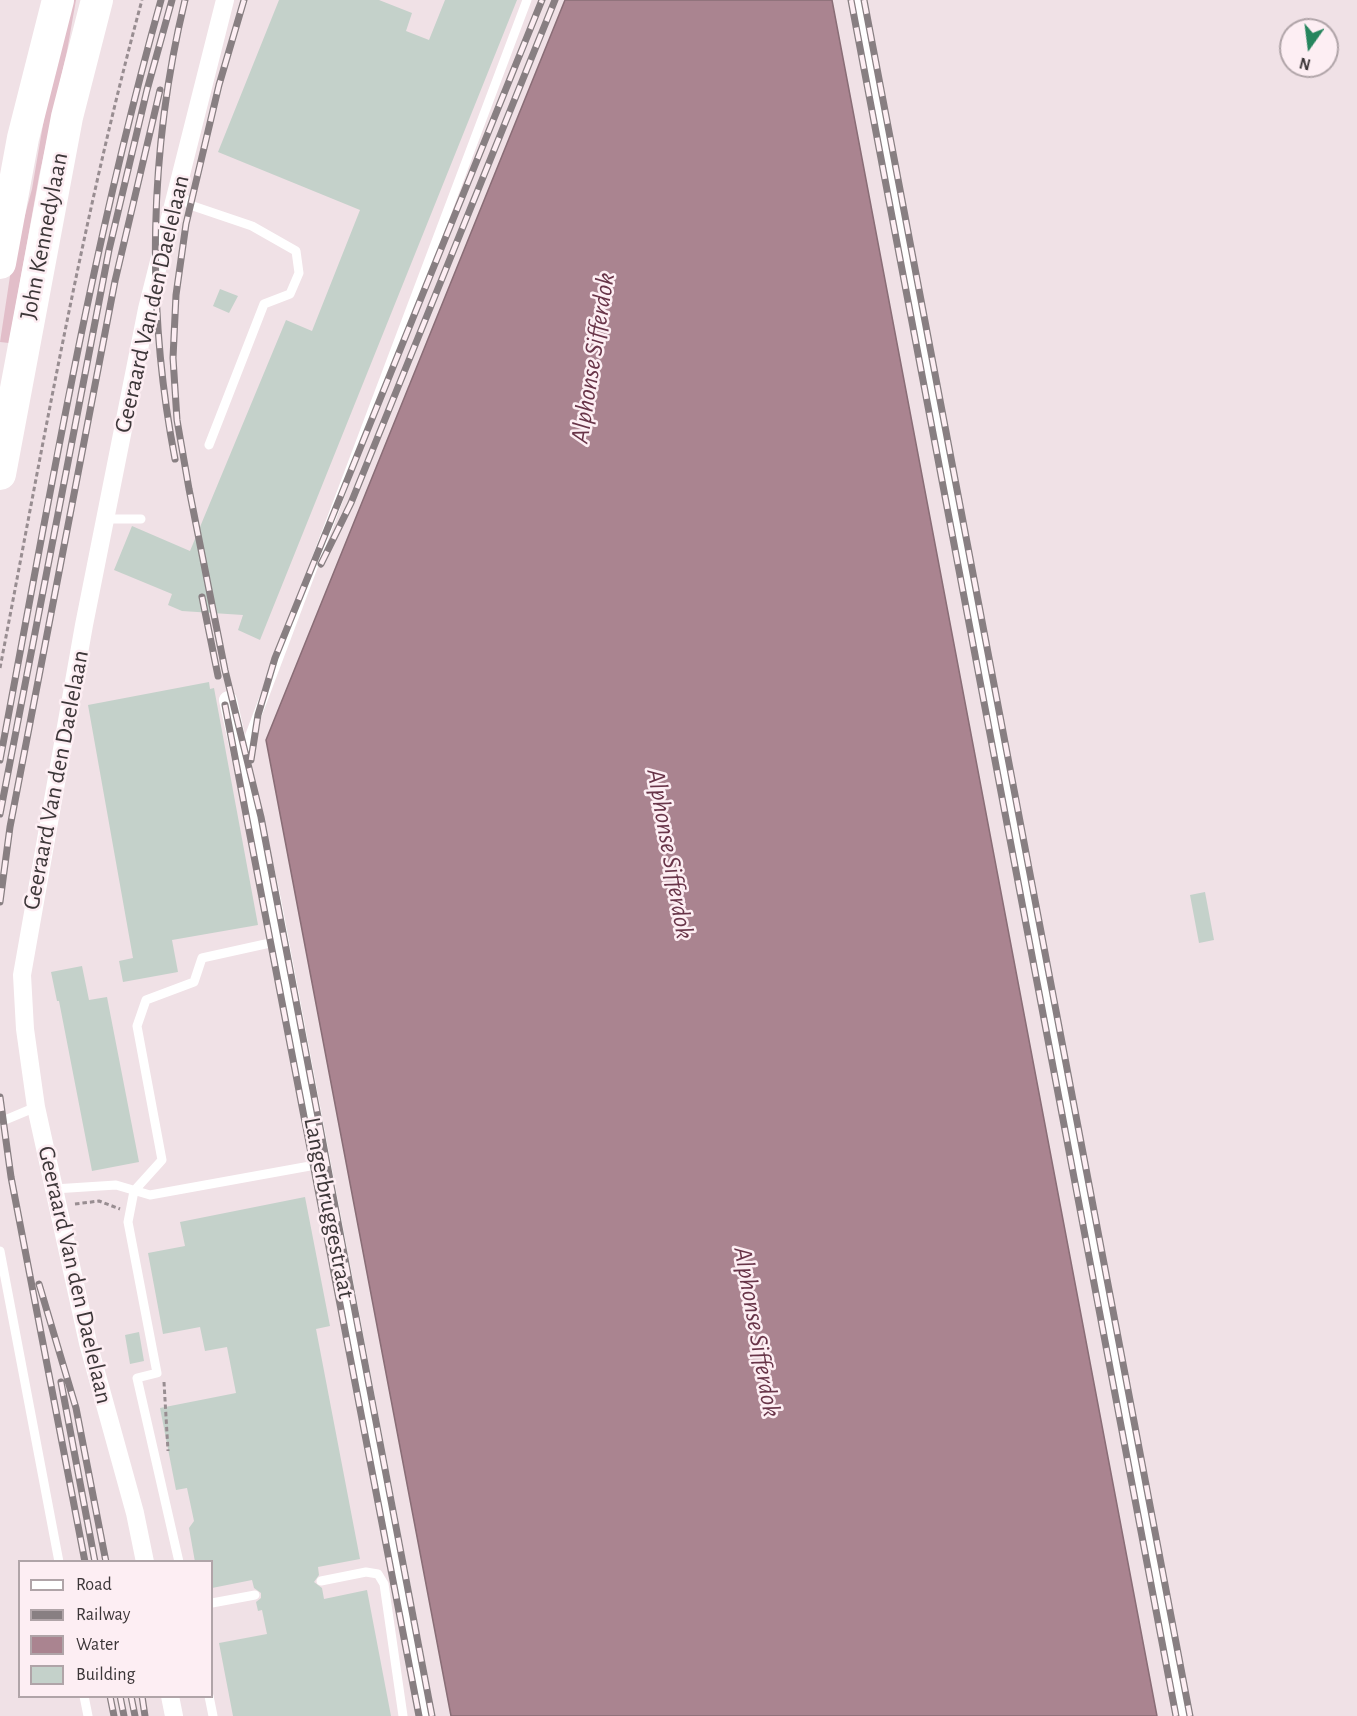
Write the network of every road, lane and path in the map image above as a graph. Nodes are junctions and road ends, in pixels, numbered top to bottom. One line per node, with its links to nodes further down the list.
1 (58, 0): 8 (highway, John Kennedylaan)
2 (97, 0): 10 (highway, John Kennedylaan)
3 (142, 0): 13 (path)
4 (225, 0): 7 (street, Geeraard Van den Daelelaan)
5 (527, 0): 15 (lane)
6 (857, 0): 38 (lane)
7 (177, 190): 9 (lane); 11 (street, Geeraard Van den Daelelaan)
8 (0, 263)
9 (209, 445)
10 (0, 474)
11 (105, 519): 12 (lane); 17 (street, Geeraard Van den Daelelaan)
12 (141, 519)
13 (0, 668)
14 (228, 700): 15 (street, Langerbruggestraat)
15 (241, 758): 16 (street, Langerbruggestraat)
16 (279, 941): 19 (street, Langerbruggestraat); 21 (lane)
17 (36, 1107): 18 (lane); 20 (street, Geeraard Van den Daelelaan)
18 (0, 1122)
19 (321, 1164): 21 (lane); 37 (street, Langerbruggestraat)
20 (54, 1189): 21 (lane); 25 (street, Geeraard Van den Daelelaan)
21 (134, 1191): 26 (lane)
22 (0, 1251): 23 (lane)
23 (2, 1276): 24 (lane)
24 (59, 1560)
25 (145, 1560)
26 (179, 1560)
27 (321, 1581): 36 (lane)
28 (255, 1595): 29 (lane)
29 (213, 1603)
30 (84, 1698): 33 (lane)
31 (170, 1698): 34 (street)
32 (209, 1698): 35 (lane)
33 (88, 1716)
34 (174, 1716)
35 (213, 1716)
36 (403, 1716)
37 (426, 1716)
38 (1183, 1716)

